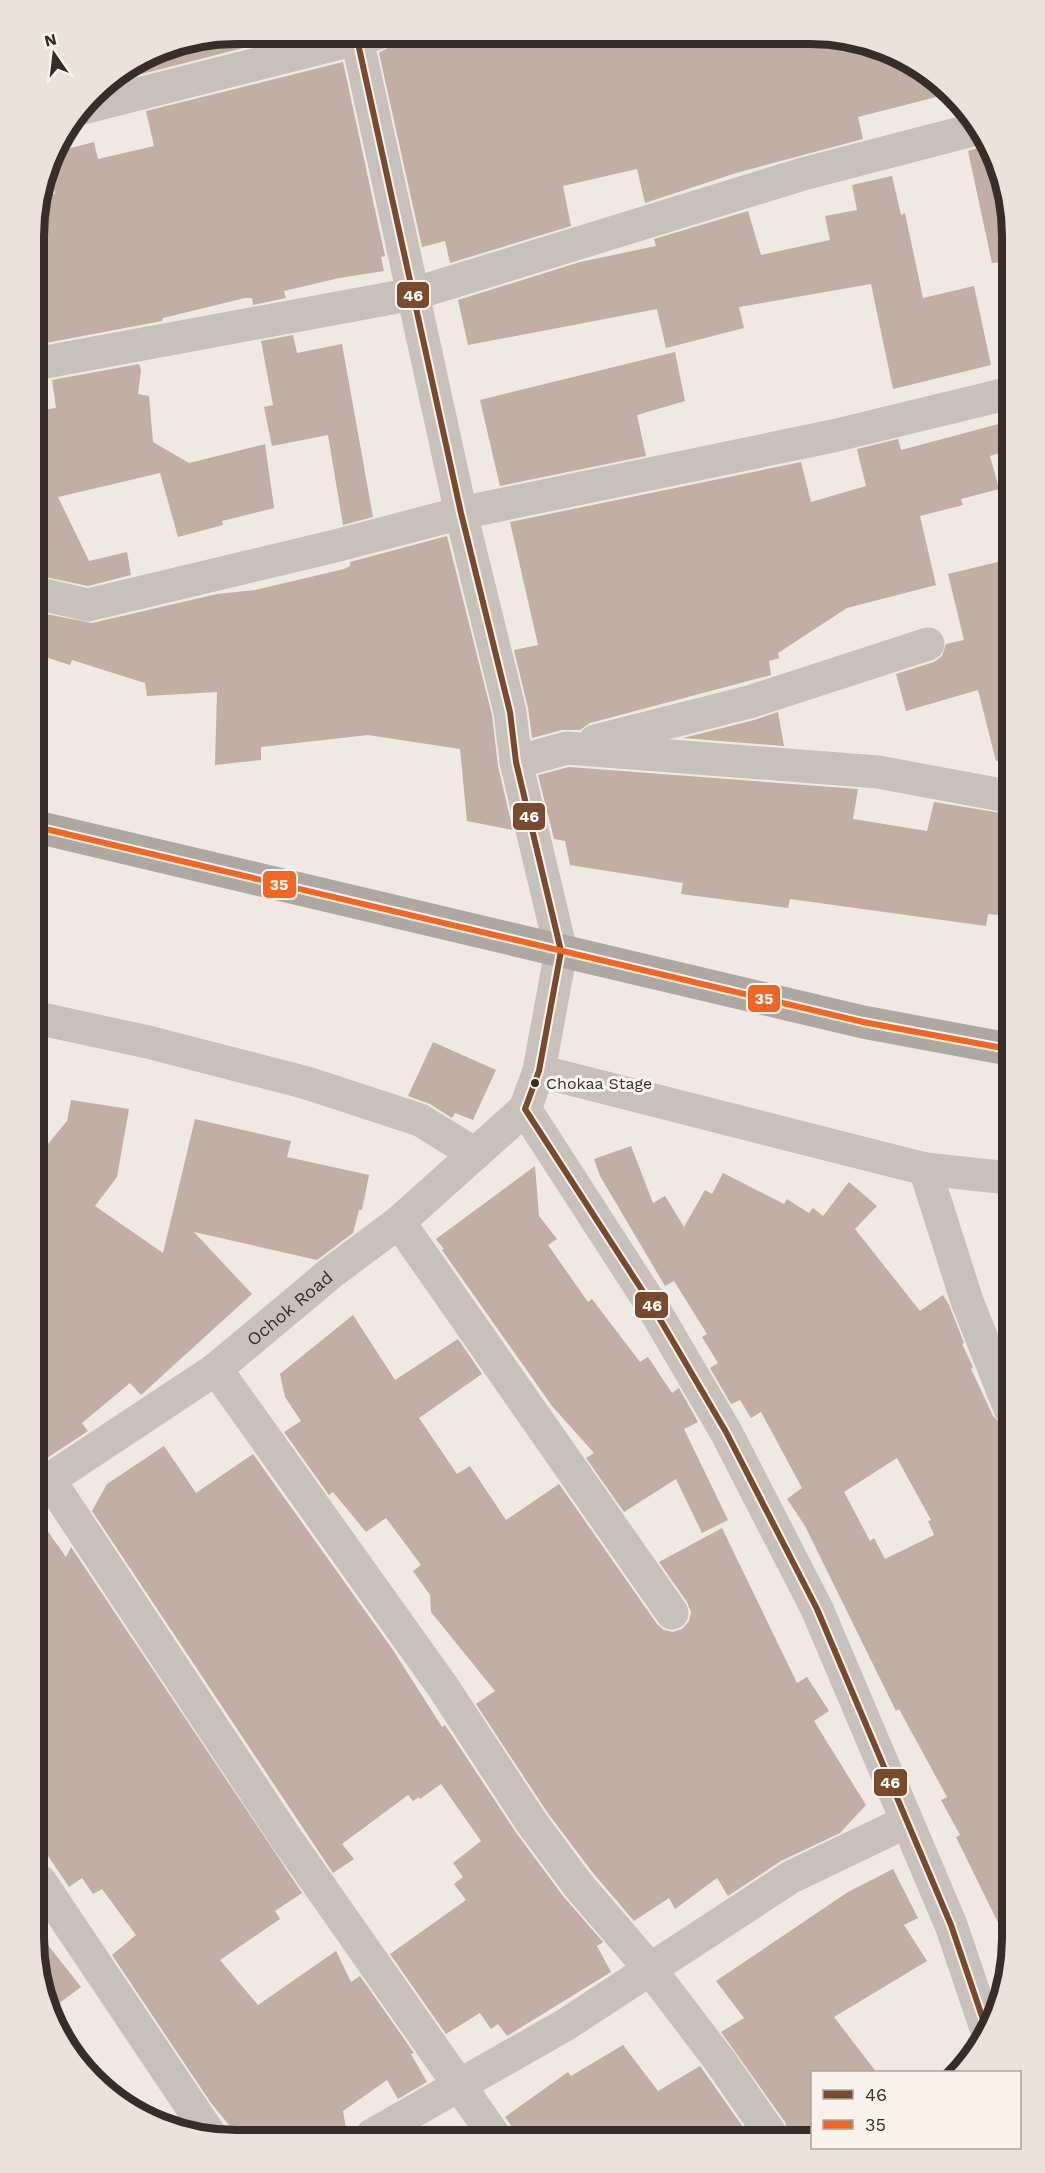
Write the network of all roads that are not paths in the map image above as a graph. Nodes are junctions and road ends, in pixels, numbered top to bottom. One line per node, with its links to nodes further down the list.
1 (328, 44): 3 (street)
2 (365, 44): 5 (street)
3 (95, 105)
4 (970, 131): 5 (street)
5 (413, 294): 6 (street); 8 (street)
6 (44, 362)
7 (1002, 395): 8 (street)
8 (461, 513): 9 (street); 12 (street)
9 (44, 595)
10 (928, 644): 11 (street)
11 (567, 748): 12 (street); 13 (street)
12 (516, 762): 15 (street)
13 (1002, 795)
14 (44, 829): 15 (highway)
15 (561, 951): 17 (highway); 18 (street)
16 (44, 1020): 20 (street)
17 (1002, 1047)
18 (539, 1071): 19 (street); 21 (street)
19 (525, 1109): 20 (street, Ochok Road); 28 (street)
20 (476, 1154): 23 (street, Ochok Road)
21 (926, 1169): 22 (street); 25 (street)
22 (1001, 1177)
23 (399, 1222): 24 (street, Ochok Road); 27 (street)
24 (216, 1369): 26 (street, Ochok Road); 30 (street)
25 (1001, 1387)
26 (44, 1484): 32 (street)
27 (672, 1613)
28 (906, 1822): 30 (street); 31 (street)
29 (44, 1887): 33 (street)
30 (650, 1969): 32 (street); 36 (street)
31 (983, 2020)
32 (460, 2085): 34 (street); 35 (street)
33 (205, 2127)
34 (381, 2130)
35 (491, 2130)
36 (768, 2130)

